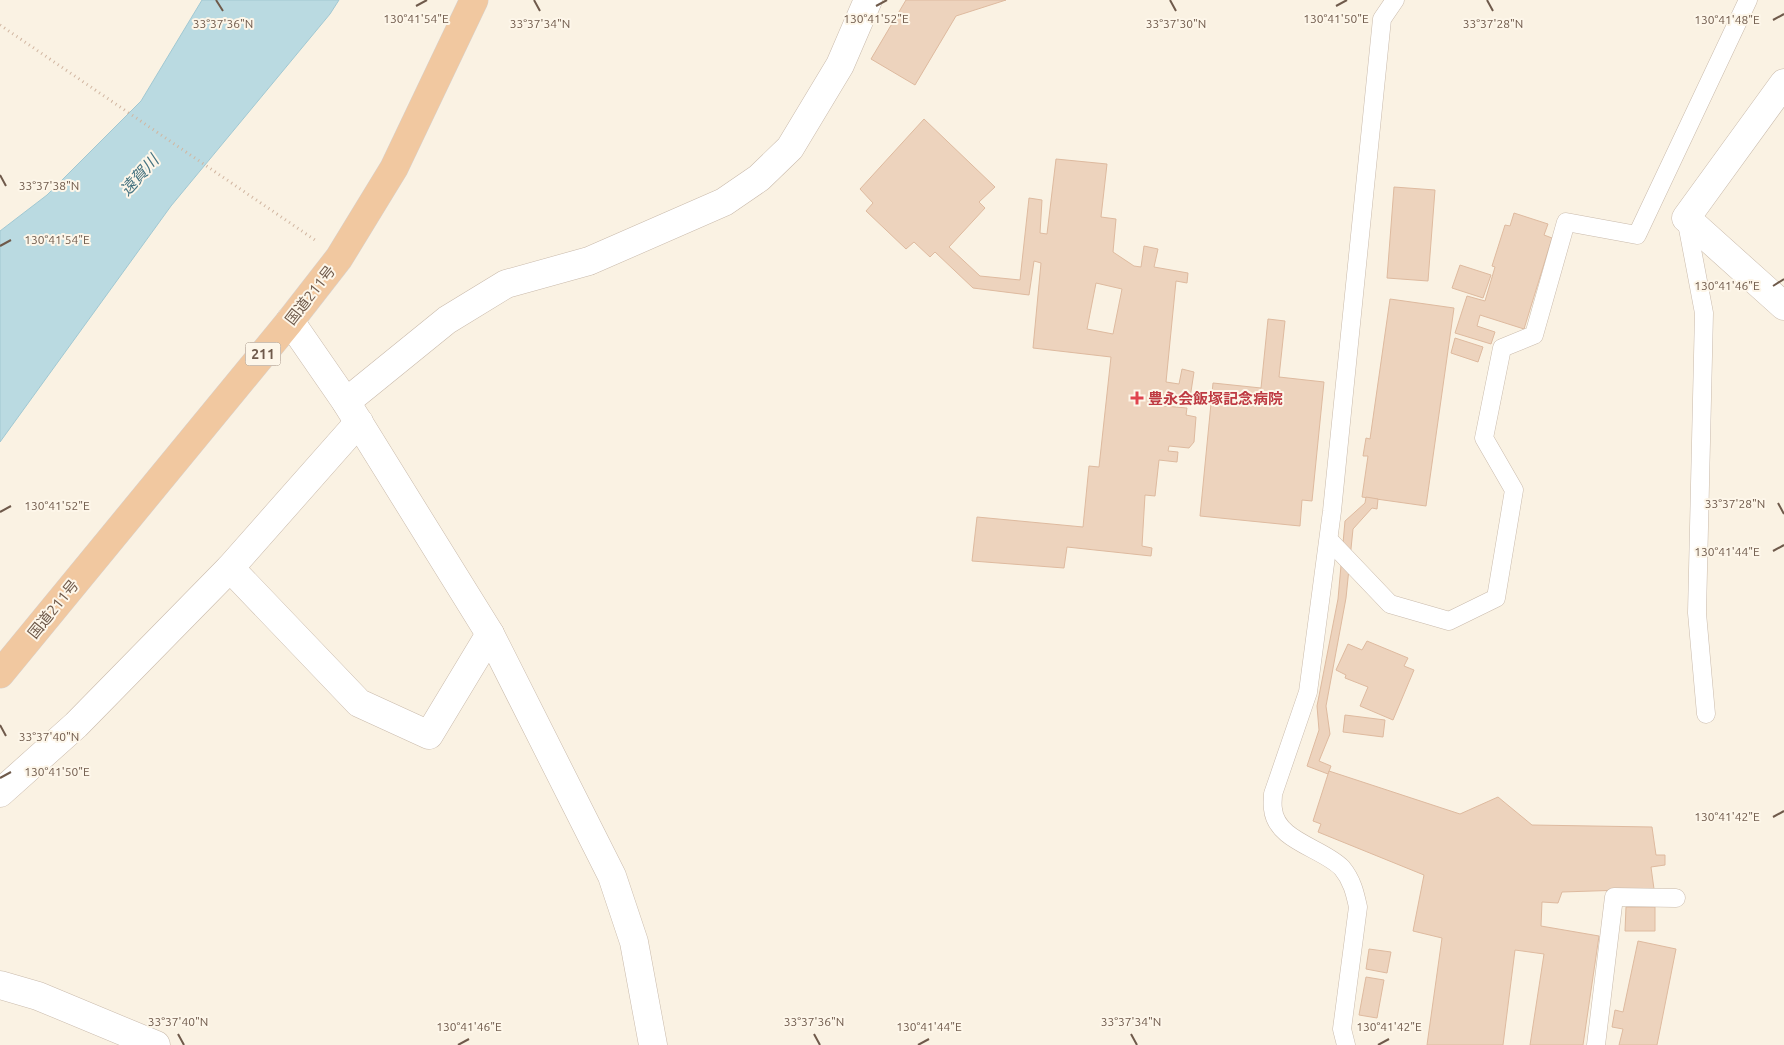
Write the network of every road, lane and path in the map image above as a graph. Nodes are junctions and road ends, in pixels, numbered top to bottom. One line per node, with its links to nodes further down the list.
1 (474, 0): 10 (highway, 国道211号 / 211)
2 (868, 0): 11 (street)
3 (1395, 0): 12 (lane)
4 (1748, 0): 12 (lane)
5 (0, 25): 8 (path)
6 (1784, 84): 7 (street)
7 (1686, 218): 9 (street); 16 (lane)
8 (320, 243)
9 (1784, 306)
10 (290, 321): 11 (street); 15 (highway, 国道211号 / 211)
11 (352, 412): 13 (street); 14 (street)
12 (1329, 540): 22 (lane)
13 (230, 568): 14 (street); 17 (street)
14 (490, 634): 21 (street)
15 (0, 674)
16 (1706, 714)
17 (0, 793)
18 (1676, 898): 23 (lane)
19 (0, 985): 20 (street)
20 (156, 1045)
21 (653, 1045)
22 (1346, 1045)
23 (1596, 1045)

